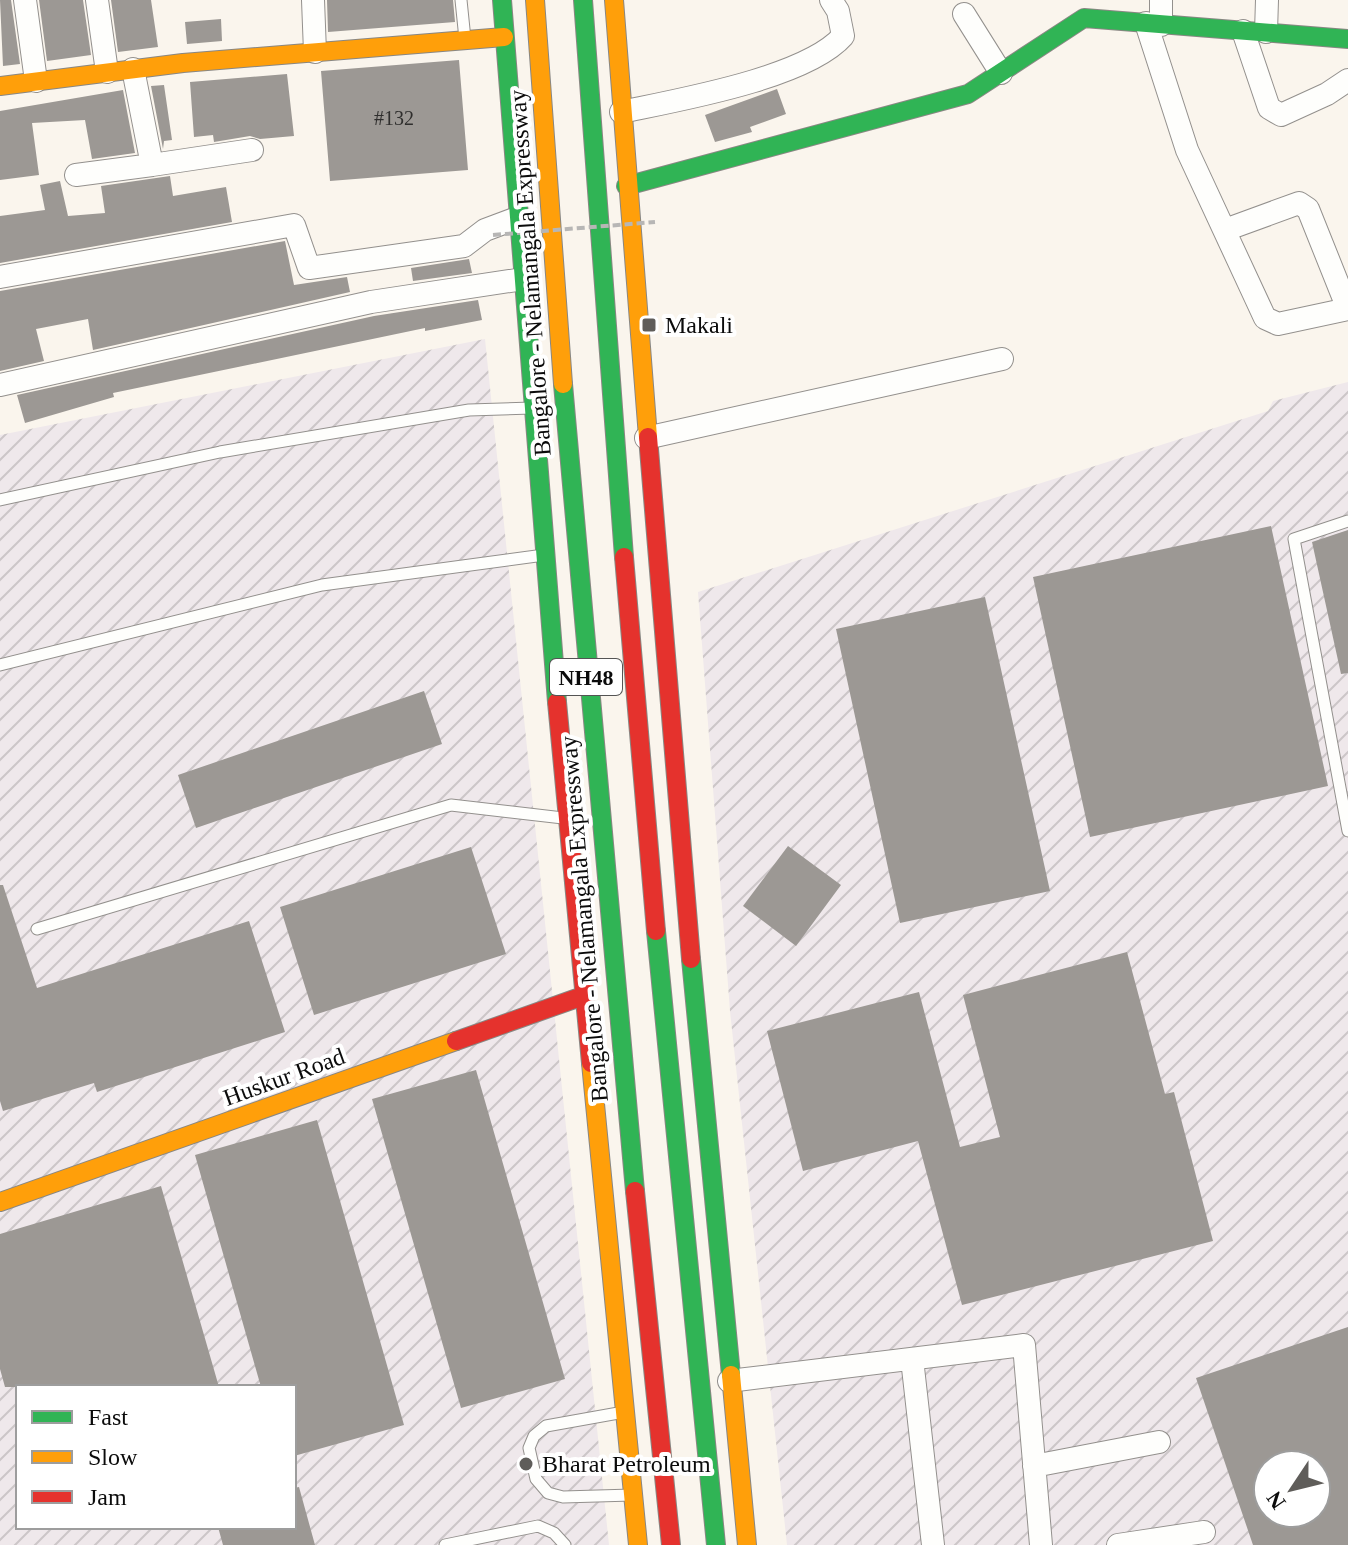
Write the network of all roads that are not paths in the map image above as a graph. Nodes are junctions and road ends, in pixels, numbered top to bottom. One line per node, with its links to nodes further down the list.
1 (25, 0): 24 (street)
2 (97, 0): 21 (street)
3 (313, 0): 19 (street)
4 (461, 0): 17 (lane)
5 (502, 0): 16 (main road)
6 (535, 0): 59 (main road, Bangalore - Nelamangala Expressway / NH48)
7 (583, 0): 60 (main road, NH48)
8 (614, 0): 26 (main road)
9 (831, 0): 26 (street)
10 (1161, 0): 13 (street)
11 (1267, 0): 15 (street)
12 (964, 14): 22 (street)
13 (1154, 24): 14 (main road); 22 (main road); 32 (street)
14 (1243, 31): 15 (main road); 23 (street)
15 (1266, 32): 18 (main road)
16 (504, 37): 17 (main road); 31 (main road)
17 (465, 40): 19 (main road)
18 (1345, 45)
19 (315, 52): 20 (main road)
20 (133, 69): 21 (main road); 28 (street)
21 (107, 72): 24 (main road)
22 (1001, 73): 30 (main road)
23 (1348, 80)
24 (36, 81): 25 (main road)
25 (0, 86)
26 (621, 112): 30 (main road)
27 (252, 150): 28 (street)
28 (152, 165): 29 (street)
29 (76, 175)
30 (626, 186): 39 (main road)
31 (517, 218): 33 (street); 34 (main road)
32 (1225, 230): 35 (street); 35 (street)
33 (0, 277)
34 (523, 279): 37 (street); 38 (main road)
35 (1348, 309)
36 (1002, 359): 39 (street)
37 (0, 385)
38 (533, 408): 40 (lane); 42 (main road)
39 (646, 438): 50 (main road)
40 (0, 500)
41 (1348, 521): 45 (lane)
42 (545, 555): 43 (lane); 44 (main road)
43 (0, 665)
44 (567, 819): 46 (lane); 47 (main road)
45 (1348, 831)
46 (37, 929)
47 (583, 996): 48 (main road, Huskur Road); 51 (main road)
48 (0, 1202)
49 (912, 1359): 50 (street); 53 (street); 62 (street)
50 (729, 1381): 61 (main road)
51 (624, 1412): 54 (main road); 54 (lane)
52 (1159, 1442): 53 (street)
53 (1034, 1466): 63 (street)
54 (632, 1495): 58 (main road)
55 (1204, 1532): 64 (street)
56 (445, 1545): 57 (lane)
57 (565, 1545)
58 (638, 1545)
59 (671, 1545)
60 (716, 1545)
61 (747, 1545)
62 (933, 1545)
63 (1041, 1545)
64 (1118, 1545)

